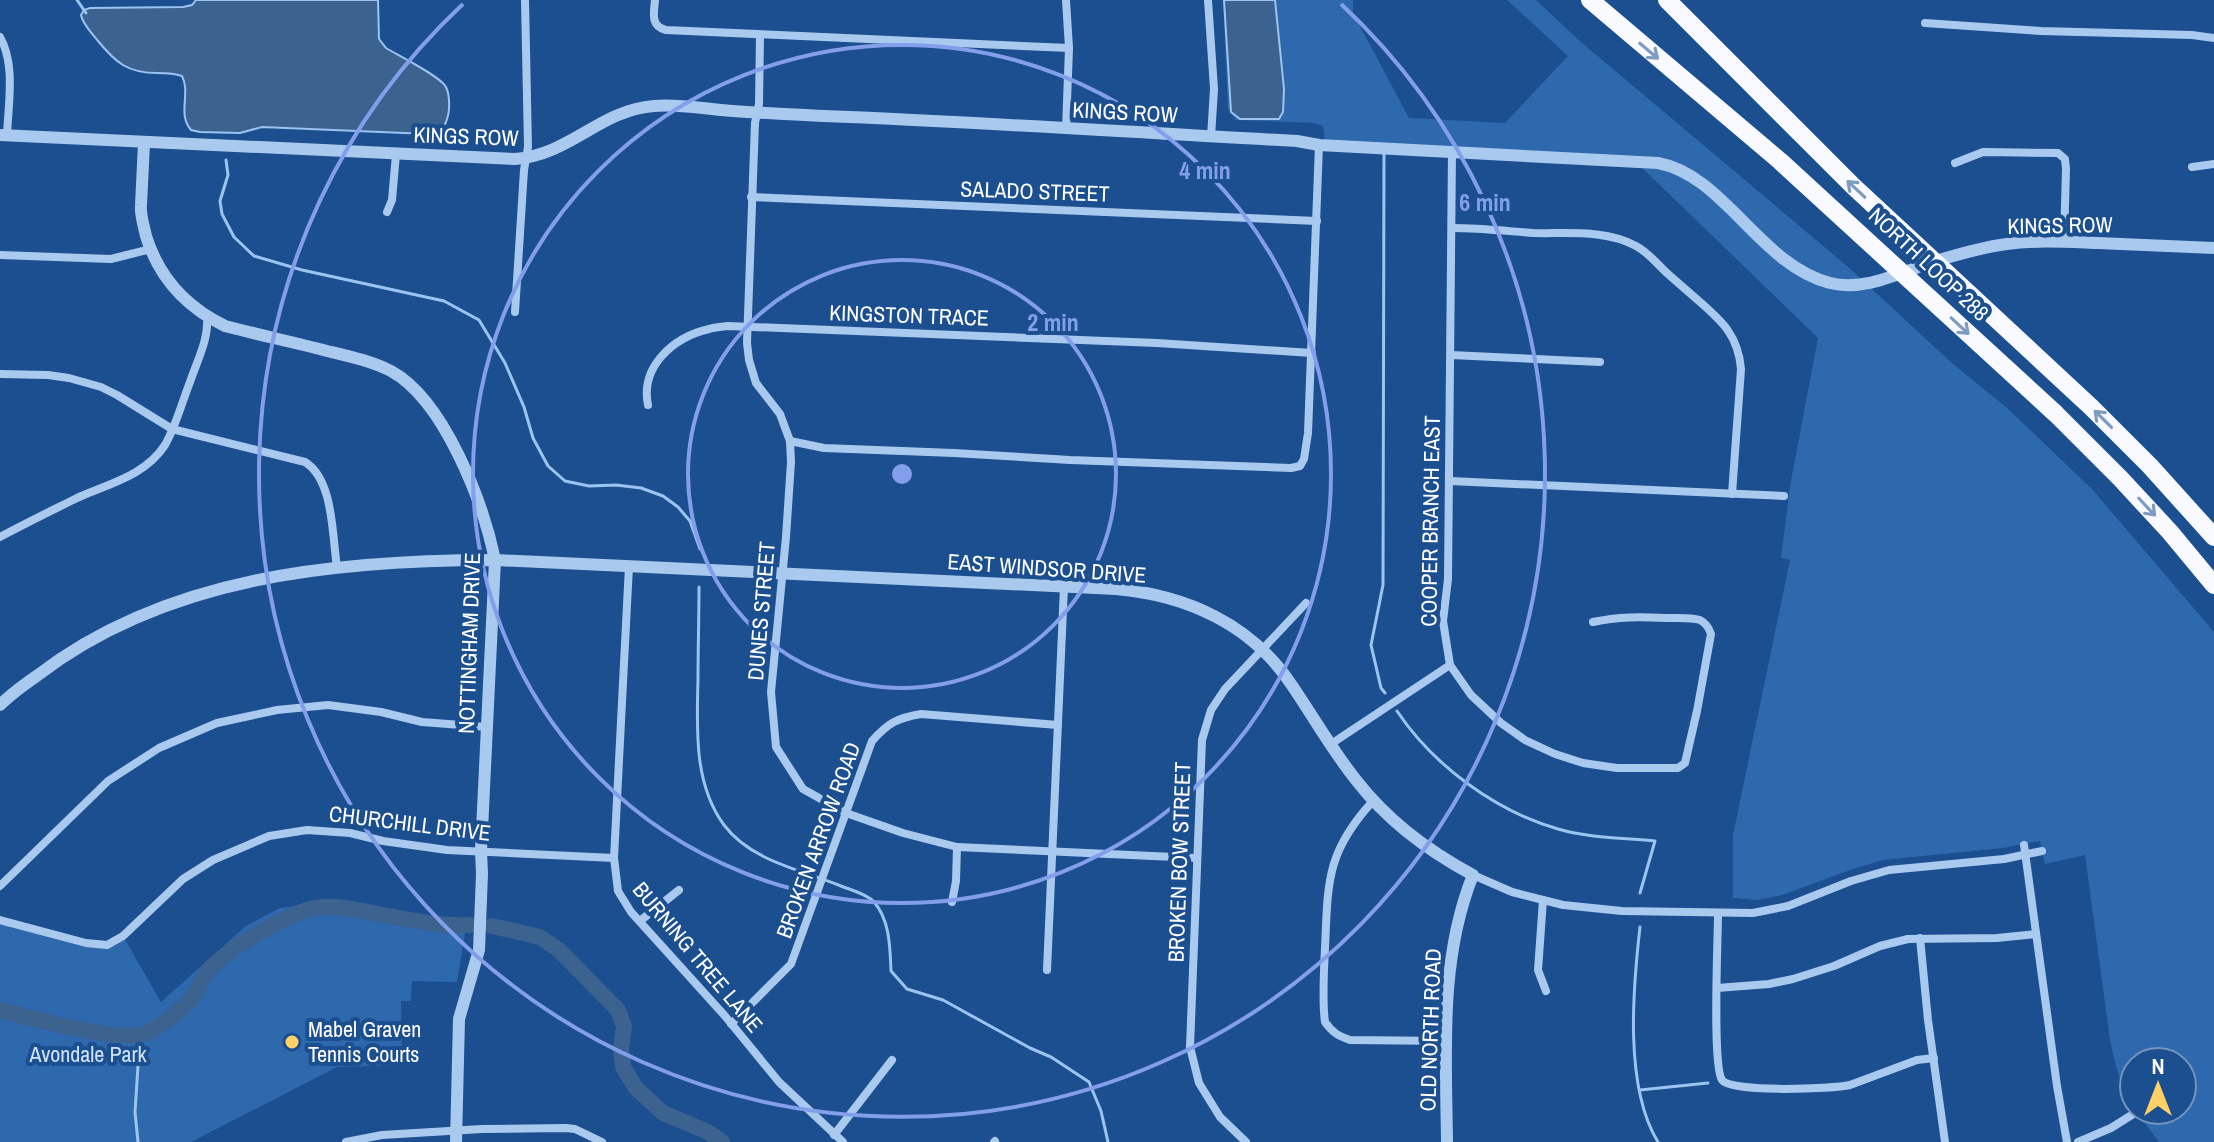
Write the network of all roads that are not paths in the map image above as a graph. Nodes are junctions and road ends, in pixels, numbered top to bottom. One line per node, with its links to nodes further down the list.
1 (525, 0): 20 (street)
2 (655, 0): 8 (street)
3 (1066, 0): 11 (street)
4 (1208, 0): 15 (street)
5 (1590, 0): 33 (highway, NORTH LOOP 288, one-way to 33)
6 (1667, 0): 32 (highway, NORTH LOOP 288, one-way to 6)
7 (1925, 23): 10 (street)
8 (760, 35): 11 (street); 12 (street, DUNES STREET)
9 (0, 37): 14 (street)
10 (2214, 38)
11 (1069, 48): 13 (street)
12 (757, 113): 13 (street, KINGS ROW); 20 (street, KINGS ROW); 24 (street, DUNES STREET)
13 (1066, 129): 15 (street, KINGS ROW)
14 (3, 136): 16 (street, KINGS ROW)
15 (1211, 137): 17 (street, KINGS ROW)
16 (144, 143): 19 (street, KINGS ROW); 30 (street, NOTTINGHAM DRIVE)
17 (1319, 145): 18 (street, KINGS ROW); 26 (street)
18 (1452, 152): 27 (street, COOPER BRANCH EAST); 33 (street, KINGS ROW)
19 (396, 154): 20 (street, KINGS ROW); 25 (street)
20 (526, 159): 34 (street)
21 (1955, 163): 28 (street)
22 (2214, 164): 23 (street)
23 (2192, 167)
24 (751, 197): 26 (street, SALADO STREET); 36 (street, DUNES STREET)
25 (387, 212)
26 (1317, 221): 37 (street)
27 (1452, 228): 38 (street, COOPER BRANCH EAST); 45 (street)
28 (2064, 242): 29 (street, KINGS ROW); 32 (street, KINGS ROW)
29 (2214, 248)
30 (151, 249): 31 (street); 35 (street, NOTTINGHAM DRIVE)
31 (0, 255)
32 (1934, 261): 33 (street, KINGS ROW); 48 (highway, NORTH LOOP 288, one-way to 32)
33 (1903, 273): 53 (highway, NORTH LOOP 288, one-way to 53)
34 (515, 312)
35 (207, 317): 42 (street); 49 (street, NOTTINGHAM DRIVE)
36 (746, 326): 37 (street, KINGSTON TRACE); 41 (street, KINGSTON TRACE); 43 (street, DUNES STREET)
37 (1312, 353): 43 (street)
38 (1451, 355): 39 (street); 44 (street, COOPER BRANCH EAST)
39 (1600, 362)
40 (0, 374): 42 (street)
41 (648, 405)
42 (172, 429): 47 (street); 51 (street)
43 (790, 441): 52 (street, DUNES STREET)
44 (1450, 481): 45 (street); 58 (street, COOPER BRANCH EAST)
45 (1732, 494): 46 (street)
46 (1784, 496)
47 (0, 537)
48 (2214, 537)
49 (495, 560): 50 (street, EAST WINDSOR DRIVE); 51 (street, EAST WINDSOR DRIVE); 61 (street, NOTTINGHAM DRIVE)
50 (629, 566): 52 (street, EAST WINDSOR DRIVE); 71 (street, BURNING TREE LANE)
51 (337, 567): 59 (street, EAST WINDSOR DRIVE)
52 (781, 573): 54 (street, EAST WINDSOR DRIVE); 64 (street, DUNES STREET)
53 (2214, 585)
54 (1064, 587): 57 (street, EAST WINDSOR DRIVE); 60 (street)
55 (1306, 603): 57 (street, BROKEN BOW STREET)
56 (1593, 622): 58 (street, COOPER BRANCH EAST)
57 (1262, 649): 62 (street, EAST WINDSOR DRIVE); 72 (street, BROKEN BOW STREET)
58 (1450, 665): 62 (street)
59 (0, 705)
60 (1058, 725): 64 (street, BROKEN ARROW ROAD); 69 (street)
61 (487, 727): 67 (street, NOTTINGHAM DRIVE); 74 (street)
62 (1331, 744): 63 (street, EAST WINDSOR DRIVE)
63 (1373, 801): 73 (street, EAST WINDSOR DRIVE); 87 (street)
64 (846, 813): 66 (street, DUNES STREET); 86 (street, BROKEN ARROW ROAD)
65 (2024, 845): 70 (street)
66 (957, 847): 69 (street, DUNES STREET); 77 (street)
67 (481, 851): 71 (street, CHURCHILL DRIVE); 79 (street, CHURCHILL DRIVE); 92 (street, NOTTINGHAM DRIVE)
68 (2042, 851): 70 (street, EAST WINDSOR DRIVE)
69 (1052, 852): 72 (street, DUNES STREET); 83 (street)
70 (2025, 856): 78 (street, EAST WINDSOR DRIVE); 81 (street)
71 (614, 858): 80 (street, BURNING TREE LANE)
72 (1196, 858): 96 (street, BROKEN BOW STREET)
73 (1473, 875): 76 (street, EAST WINDSOR DRIVE); 87 (street, OLD NORTH ROAD)
74 (0, 886)
75 (679, 890): 80 (street)
76 (1543, 900): 78 (street, EAST WINDSOR DRIVE); 85 (street)
77 (952, 902)
78 (1718, 913): 84 (street)
79 (0, 920)
80 (640, 921): 86 (street, BURNING TREE LANE)
81 (2036, 934): 82 (street); 99 (street)
82 (1920, 938): 84 (street); 88 (street)
83 (1047, 970)
84 (1717, 988): 88 (street)
85 (1546, 991)
86 (731, 1024): 91 (street, BURNING TREE LANE)
87 (1447, 1041): 97 (street, OLD NORTH ROAD)
88 (1934, 1058): 98 (street)
89 (892, 1060): 91 (street)
90 (2118, 1123): 100 (street)
91 (834, 1135): 95 (street, BURNING TREE LANE)
92 (456, 1136): 93 (street); 94 (street)
93 (346, 1142)
94 (602, 1142)
95 (843, 1142)
96 (1246, 1142)
97 (1447, 1142)
98 (1945, 1142)
99 (2067, 1142)
100 (2078, 1142)

